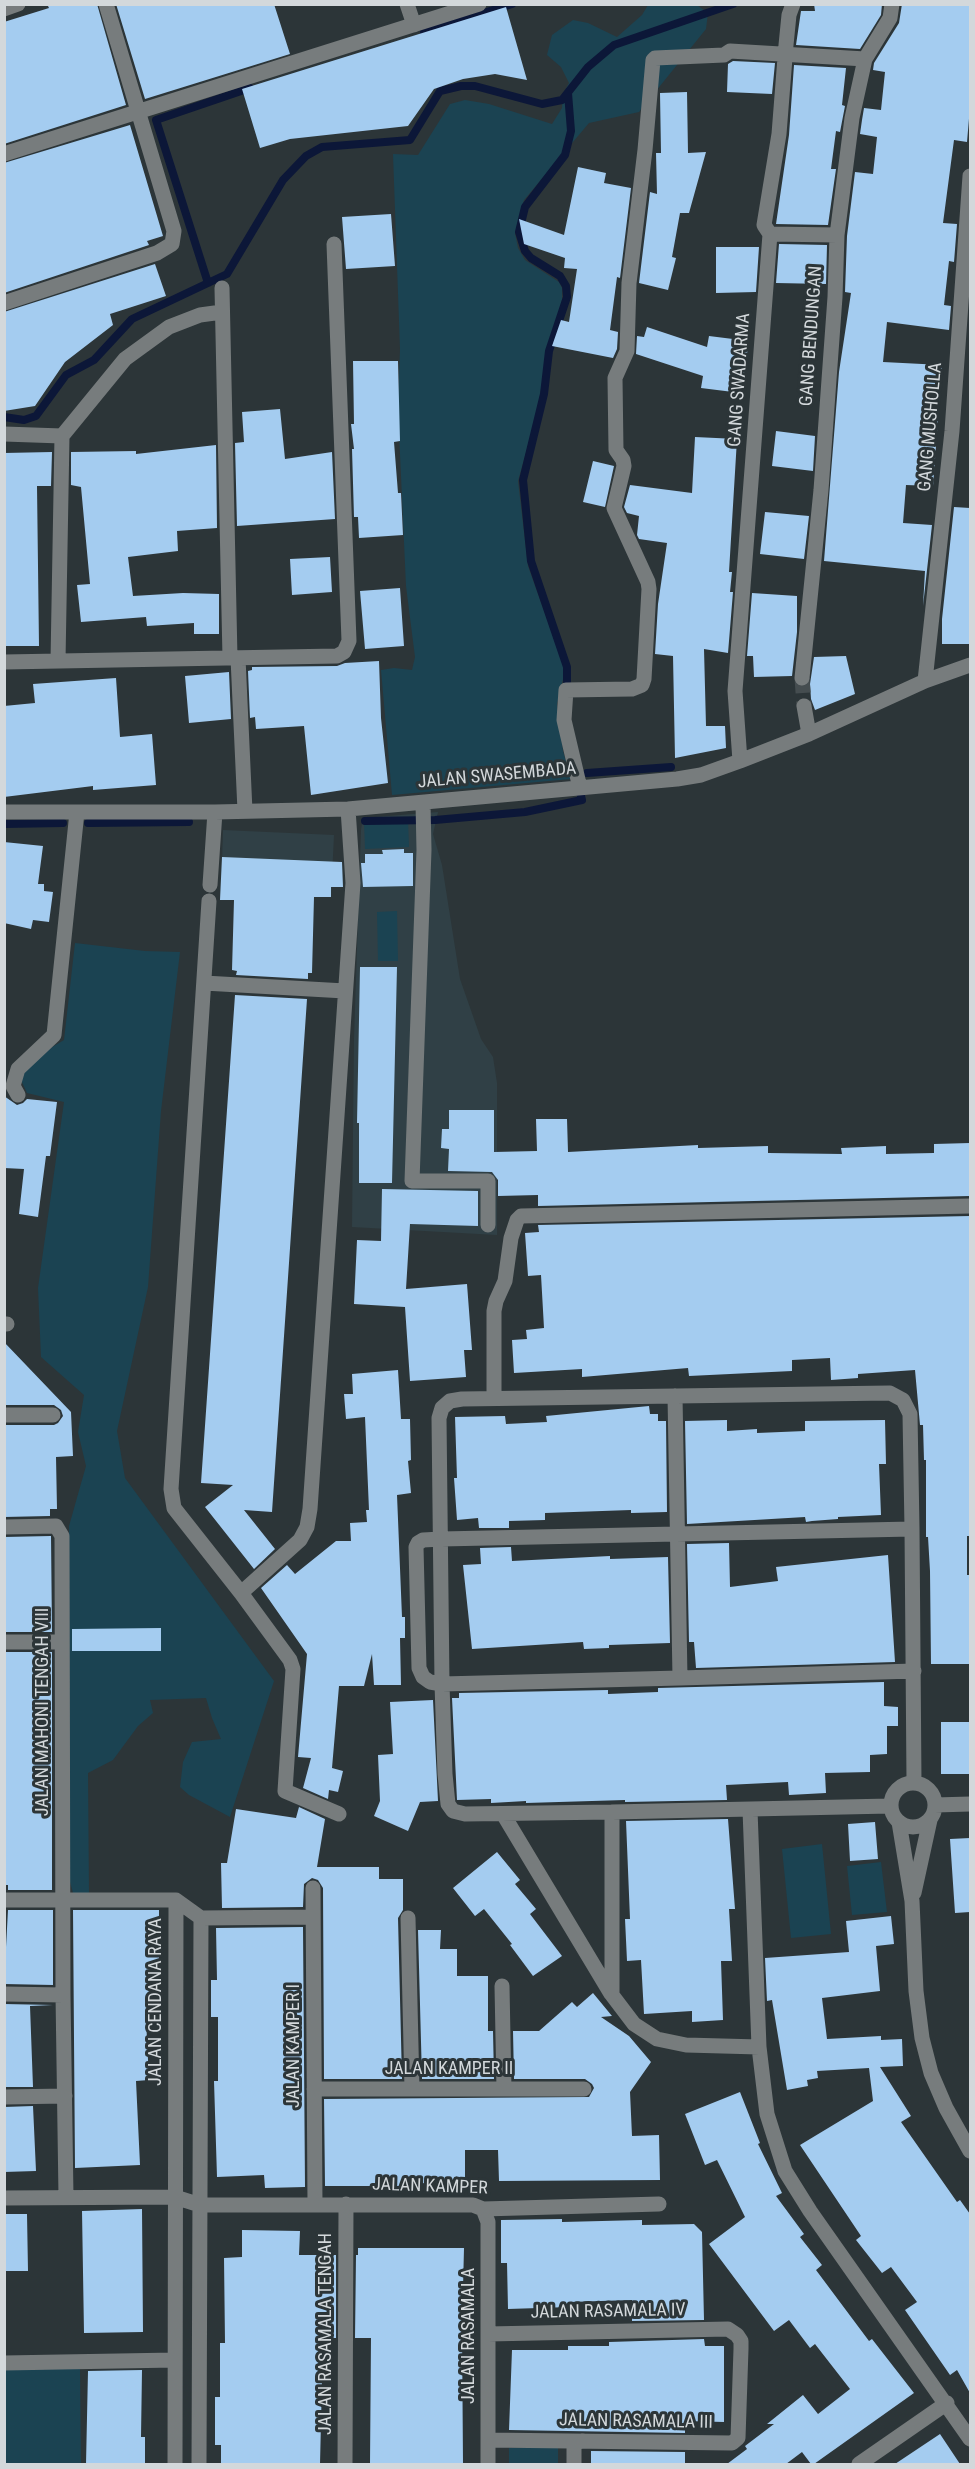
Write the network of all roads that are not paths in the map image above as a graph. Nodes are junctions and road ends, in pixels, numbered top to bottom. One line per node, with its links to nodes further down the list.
1 (18, 4): 7 (street)
2 (106, 4): 11 (street)
3 (407, 4): 8 (street)
4 (479, 4): 8 (street)
5 (793, 4): 9 (street, GANG SWADARMA)
6 (892, 4): 10 (street, GANG BENDUNGAN)
7 (4, 9)
8 (414, 25): 11 (street)
9 (786, 53): 10 (street); 14 (street, GANG SWADARMA); 31 (street)
10 (865, 59): 15 (street, GANG BENDUNGAN)
11 (139, 112): 12 (street); 18 (street)
12 (4, 154)
13 (970, 176): 27 (street, GANG MUSHOLLA)
14 (770, 234): 15 (street); 30 (street, GANG SWADARMA)
15 (837, 236): 26 (street, GANG BENDUNGAN)
16 (334, 244): 22 (street)
17 (222, 288): 19 (street)
18 (4, 303)
19 (222, 312): 21 (street); 22 (street)
20 (4, 434): 21 (street)
21 (62, 436): 23 (street)
22 (234, 658): 23 (street); 34 (street)
23 (58, 661): 24 (street)
24 (4, 662)
25 (970, 665): 27 (street, JALAN SWASEMBADA)
26 (802, 678)
27 (925, 681): 29 (street, JALAN SWASEMBADA)
28 (804, 706): 29 (street)
29 (809, 734): 30 (street, JALAN SWASEMBADA)
30 (740, 761): 31 (street, JALAN SWASEMBADA)
31 (580, 788): 32 (street, JALAN SWASEMBADA)
32 (423, 802): 33 (street, JALAN SWASEMBADA); 44 (street)
33 (348, 809): 34 (street, JALAN SWASEMBADA); 41 (street)
34 (245, 811): 37 (street, JALAN SWASEMBADA)
35 (4, 812): 36 (street, JALAN SWASEMBADA)
36 (77, 812): 37 (street, JALAN SWASEMBADA); 42 (street)
37 (215, 812): 38 (street)
38 (210, 885)
39 (209, 901): 40 (street)
40 (204, 983): 41 (street); 53 (street)
41 (345, 991): 53 (street)
42 (18, 1095)
43 (970, 1206): 46 (street)
44 (488, 1225)
45 (675, 1396): 46 (street); 50 (street); 51 (street)
46 (494, 1398): 52 (street)
47 (4, 1415): 48 (street)
48 (53, 1415)
49 (4, 1527): 57 (street, JALAN MAHONI TENGAH VIII)
50 (912, 1529): 51 (street); 58 (street)
51 (677, 1534): 52 (street); 59 (street)
52 (441, 1539): 54 (street); 55 (street)
53 (241, 1593): 67 (street)
54 (442, 1621): 55 (street); 60 (street)
55 (418, 1622): 60 (street)
56 (4, 1642): 57 (street)
57 (62, 1642): 72 (street, JALAN MAHONI TENGAH VIII)
58 (914, 1671): 59 (street); 61 (street)
59 (680, 1677): 60 (street)
60 (442, 1684): 68 (street)
61 (914, 1782): 63 (street); 66 (street)
62 (970, 1804): 66 (street)
63 (890, 1806): 64 (street); 69 (street)
64 (750, 1810): 65 (street); 82 (street)
65 (612, 1812): 68 (street); 81 (street)
66 (932, 1812): 69 (street); 74 (street)
67 (339, 1814)
68 (502, 1814): 81 (street)
69 (899, 1822): 74 (street)
70 (313, 1888): 75 (street, JALAN KAMPER I)
71 (4, 1900): 72 (street)
72 (63, 1900): 73 (street); 80 (street, JALAN MAHONI TENGAH VIII)
73 (176, 1900): 76 (street, JALAN CENDANA RAYA); 91 (street, JALAN CENDANA RAYA)
74 (912, 1901): 89 (street)
75 (313, 1917): 76 (street); 83 (street, JALAN KAMPER I)
76 (201, 1918): 95 (street)
77 (408, 1918): 84 (street)
78 (502, 1986): 85 (street)
79 (4, 1995): 80 (street)
80 (63, 1995): 87 (street, JALAN MAHONI TENGAH VIII)
81 (612, 1995): 82 (street)
82 (759, 2046): 102 (street)
83 (314, 2089): 84 (street, JALAN KAMPER II); 96 (street, JALAN KAMPER I)
84 (412, 2089): 85 (street, JALAN KAMPER II)
85 (504, 2089): 86 (street, JALAN KAMPER II)
86 (584, 2089)
87 (65, 2096): 88 (street); 90 (street, JALAN MAHONI TENGAH VIII)
88 (4, 2097)
89 (970, 2151)
90 (66, 2197): 91 (street, JALAN KAMPER); 92 (street, JALAN KAMPER)
91 (175, 2197): 95 (street, JALAN KAMPER); 100 (street, JALAN CENDANA RAYA)
92 (4, 2198)
93 (346, 2204): 96 (street, JALAN KAMPER); 97 (street, JALAN KAMPER); 108 (street, JALAN RASAMALA TENGAH)
94 (659, 2204): 97 (street, JALAN KAMPER)
95 (200, 2205): 96 (street, JALAN KAMPER); 107 (street)
96 (315, 2205)
97 (483, 2209): 99 (street, JALAN RASAMALA)
98 (728, 2329): 99 (street, JALAN RASAMALA IV); 105 (street, JALAN RASAMALA III)
99 (488, 2334): 104 (street, JALAN RASAMALA)
100 (175, 2360): 101 (street); 106 (street, JALAN CENDANA RAYA)
101 (4, 2363)
102 (946, 2403): 103 (street); 111 (street)
103 (970, 2439)
104 (488, 2440): 105 (street, JALAN RASAMALA III); 109 (street, JALAN RASAMALA)
105 (584, 2441): 110 (street)
106 (175, 2464)
107 (199, 2464)
108 (345, 2464)
109 (488, 2464)
110 (574, 2464)
111 (859, 2464)

